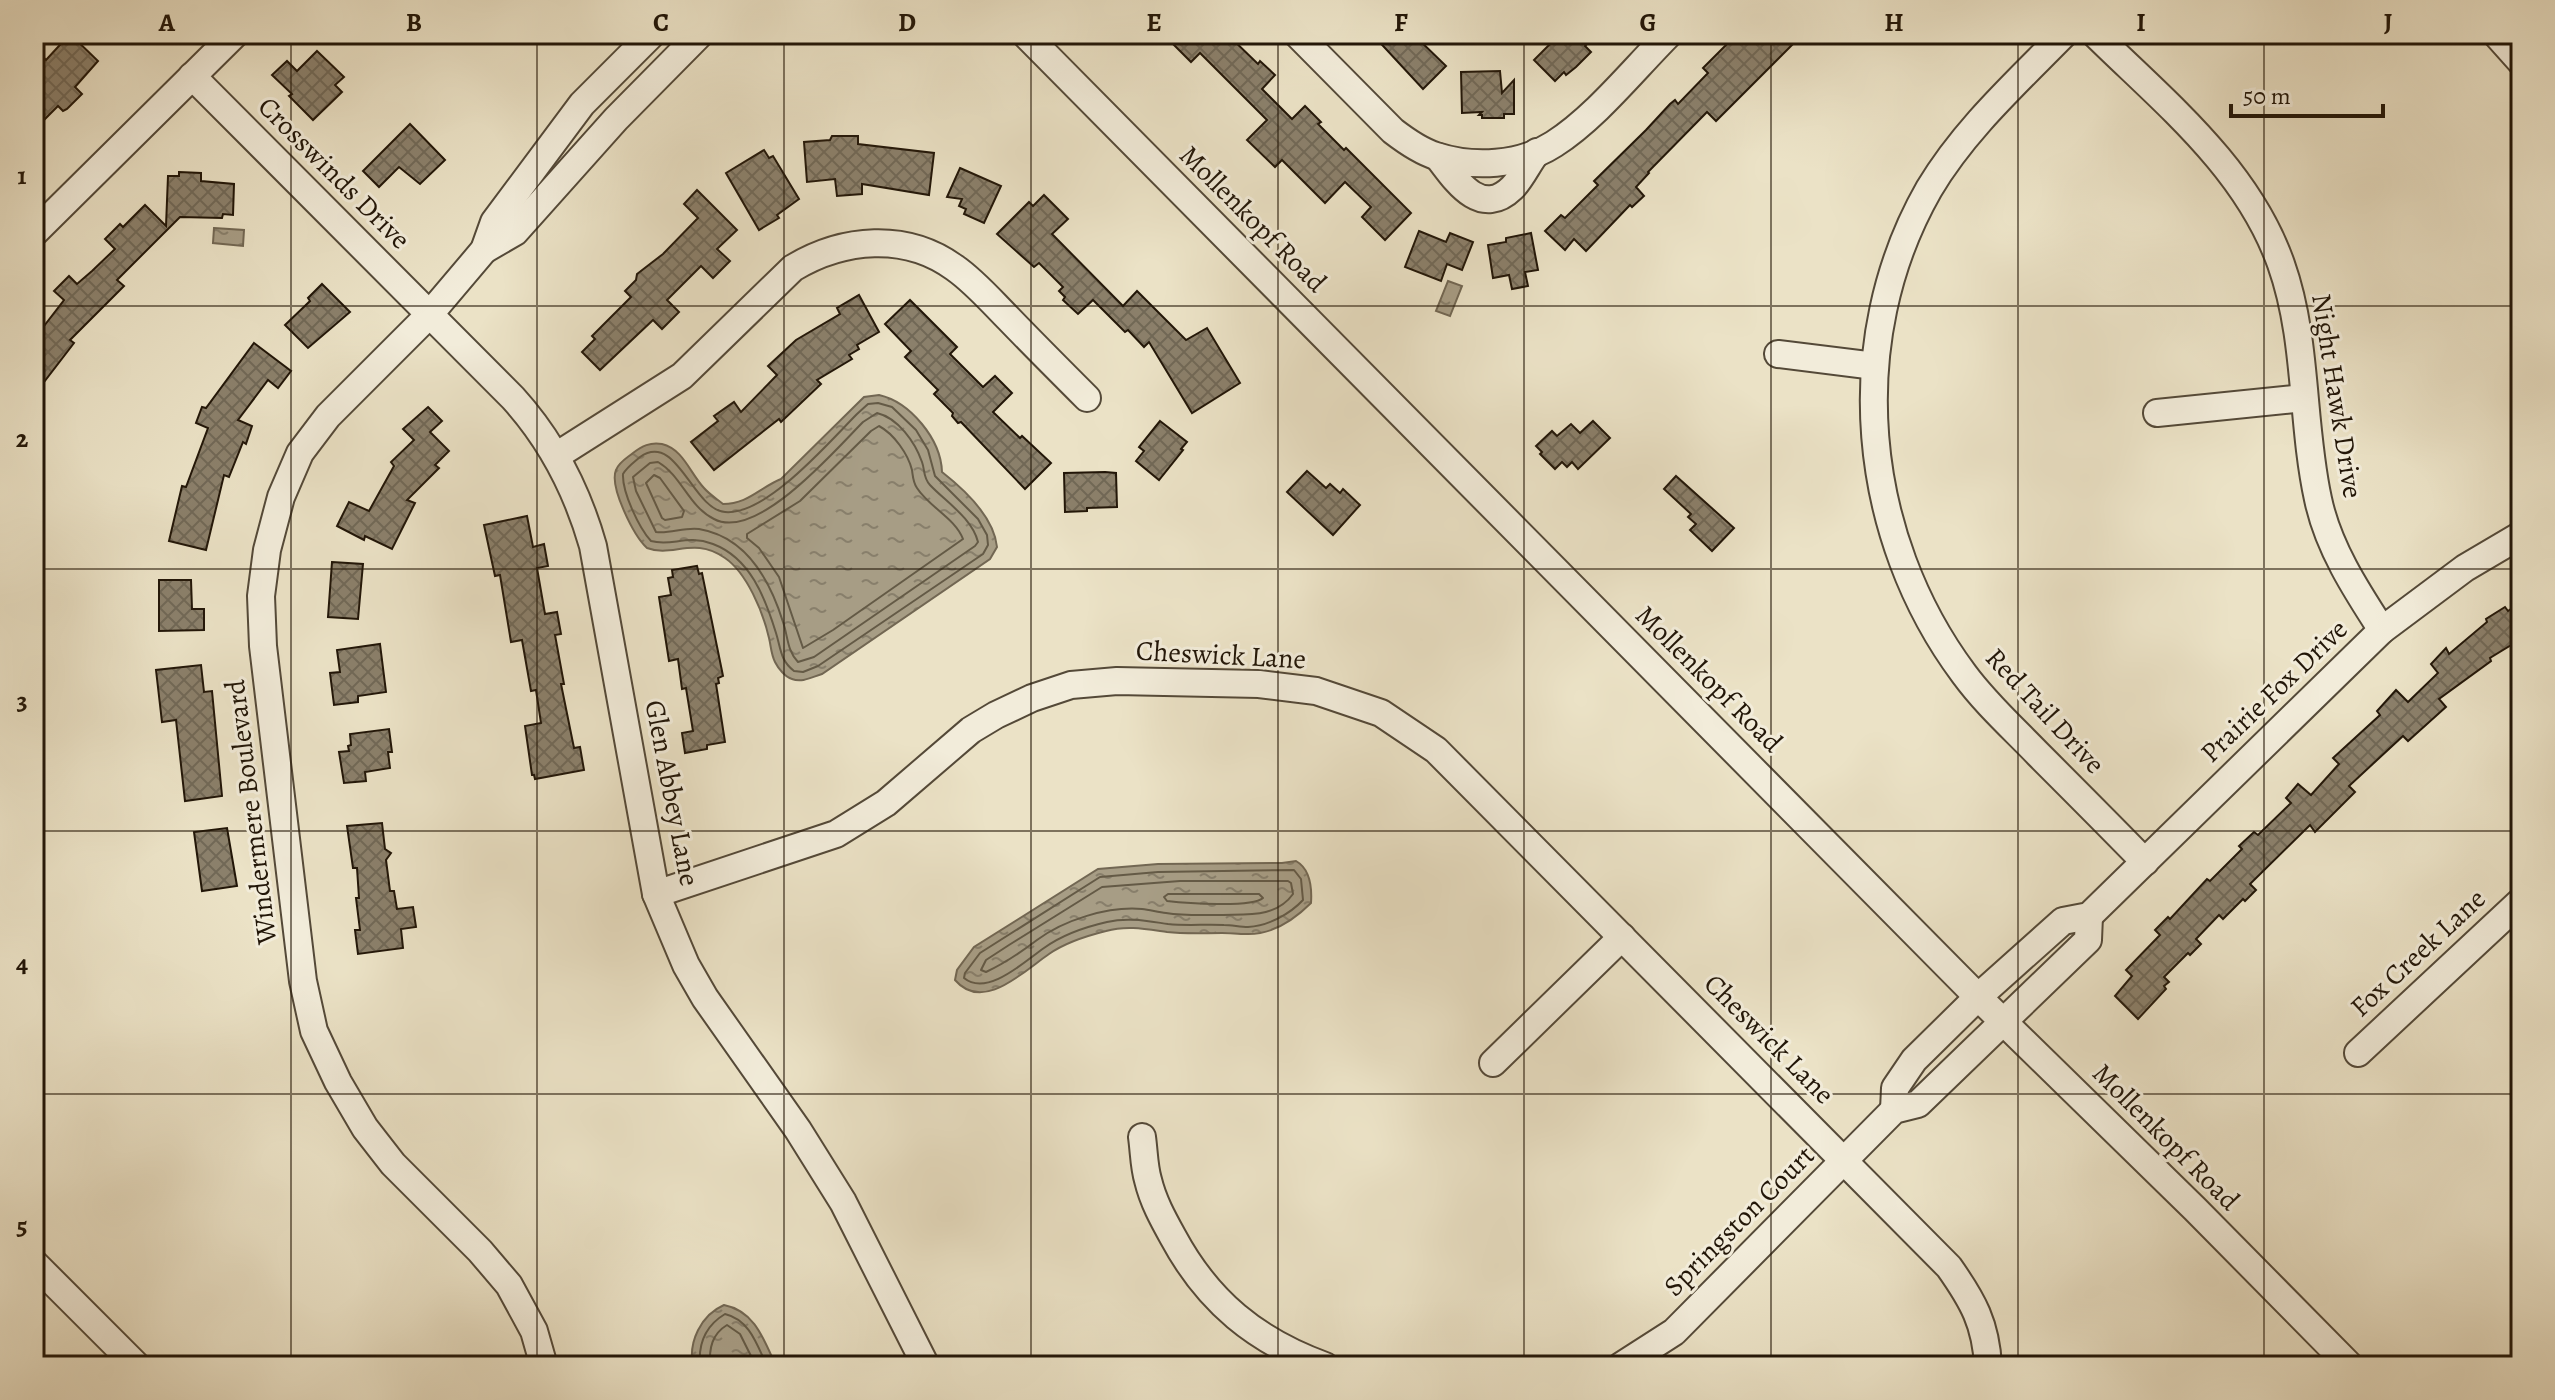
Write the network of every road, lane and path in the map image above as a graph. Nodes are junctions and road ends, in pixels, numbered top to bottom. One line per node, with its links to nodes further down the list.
1 (235, 34): 11 (street)
2 (652, 34): 15 (street, Windermere Boulevard)
3 (700, 34): 15 (street, Windermere Boulevard)
4 (1025, 34): 30 (street, Mollenkopf Road)
5 (1297, 34): 13 (street)
6 (1669, 34): 12 (street)
7 (2064, 34): 18 (street, Red Tail Drive)
8 (2095, 34): 20 (street, Night Hawk Drive)
9 (2496, 34): 10 (street)
10 (2521, 62)
11 (192, 76): 14 (street); 16 (street, Crosswinds Drive)
12 (1537, 152): 13 (street); 13 (street)
13 (1438, 157)
14 (34, 233)
15 (484, 250): 16 (street, Windermere Boulevard)
16 (429, 315): 22 (street, Glen Abbey Lane); 39 (street, Windermere Boulevard)
17 (1778, 354): 18 (street)
18 (1875, 366): 25 (street, Red Tail Drive)
19 (1087, 398): 22 (street)
20 (2304, 398): 21 (street); 24 (street, Night Hawk Drive)
21 (2157, 413)
22 (556, 456): 26 (street, Glen Abbey Lane)
23 (2521, 535): 24 (street, Prairie Fox Drive)
24 (2382, 630): 25 (street, Prairie Fox Drive)
25 (2145, 862): 28 (street, Prairie Fox Drive)
26 (656, 894): 29 (street, Cheswick Lane); 40 (street, Glen Abbey Lane)
27 (2521, 901): 32 (street, Fox Creek Lane)
28 (2089, 916): 30 (street, Prairie Fox Drive); 31 (street, Prairie Fox Drive)
29 (1622, 937): 33 (street); 36 (street, Cheswick Lane)
30 (1978, 997): 31 (street, Mollenkopf Road); 34 (street, Springston Court)
31 (2004, 1022): 34 (street, Springston Court); 44 (street, Mollenkopf Road)
32 (2358, 1053)
33 (1493, 1063)
34 (1894, 1110): 36 (street, Springston Court)
35 (1142, 1137): 41 (street)
36 (1844, 1161): 42 (street, Springston Court); 43 (street)
37 (34, 1263): 38 (street)
38 (137, 1366)
39 (544, 1366)
40 (926, 1366)
41 (1325, 1366)
42 (1621, 1366)
43 (1988, 1366)
44 (2350, 1366)

